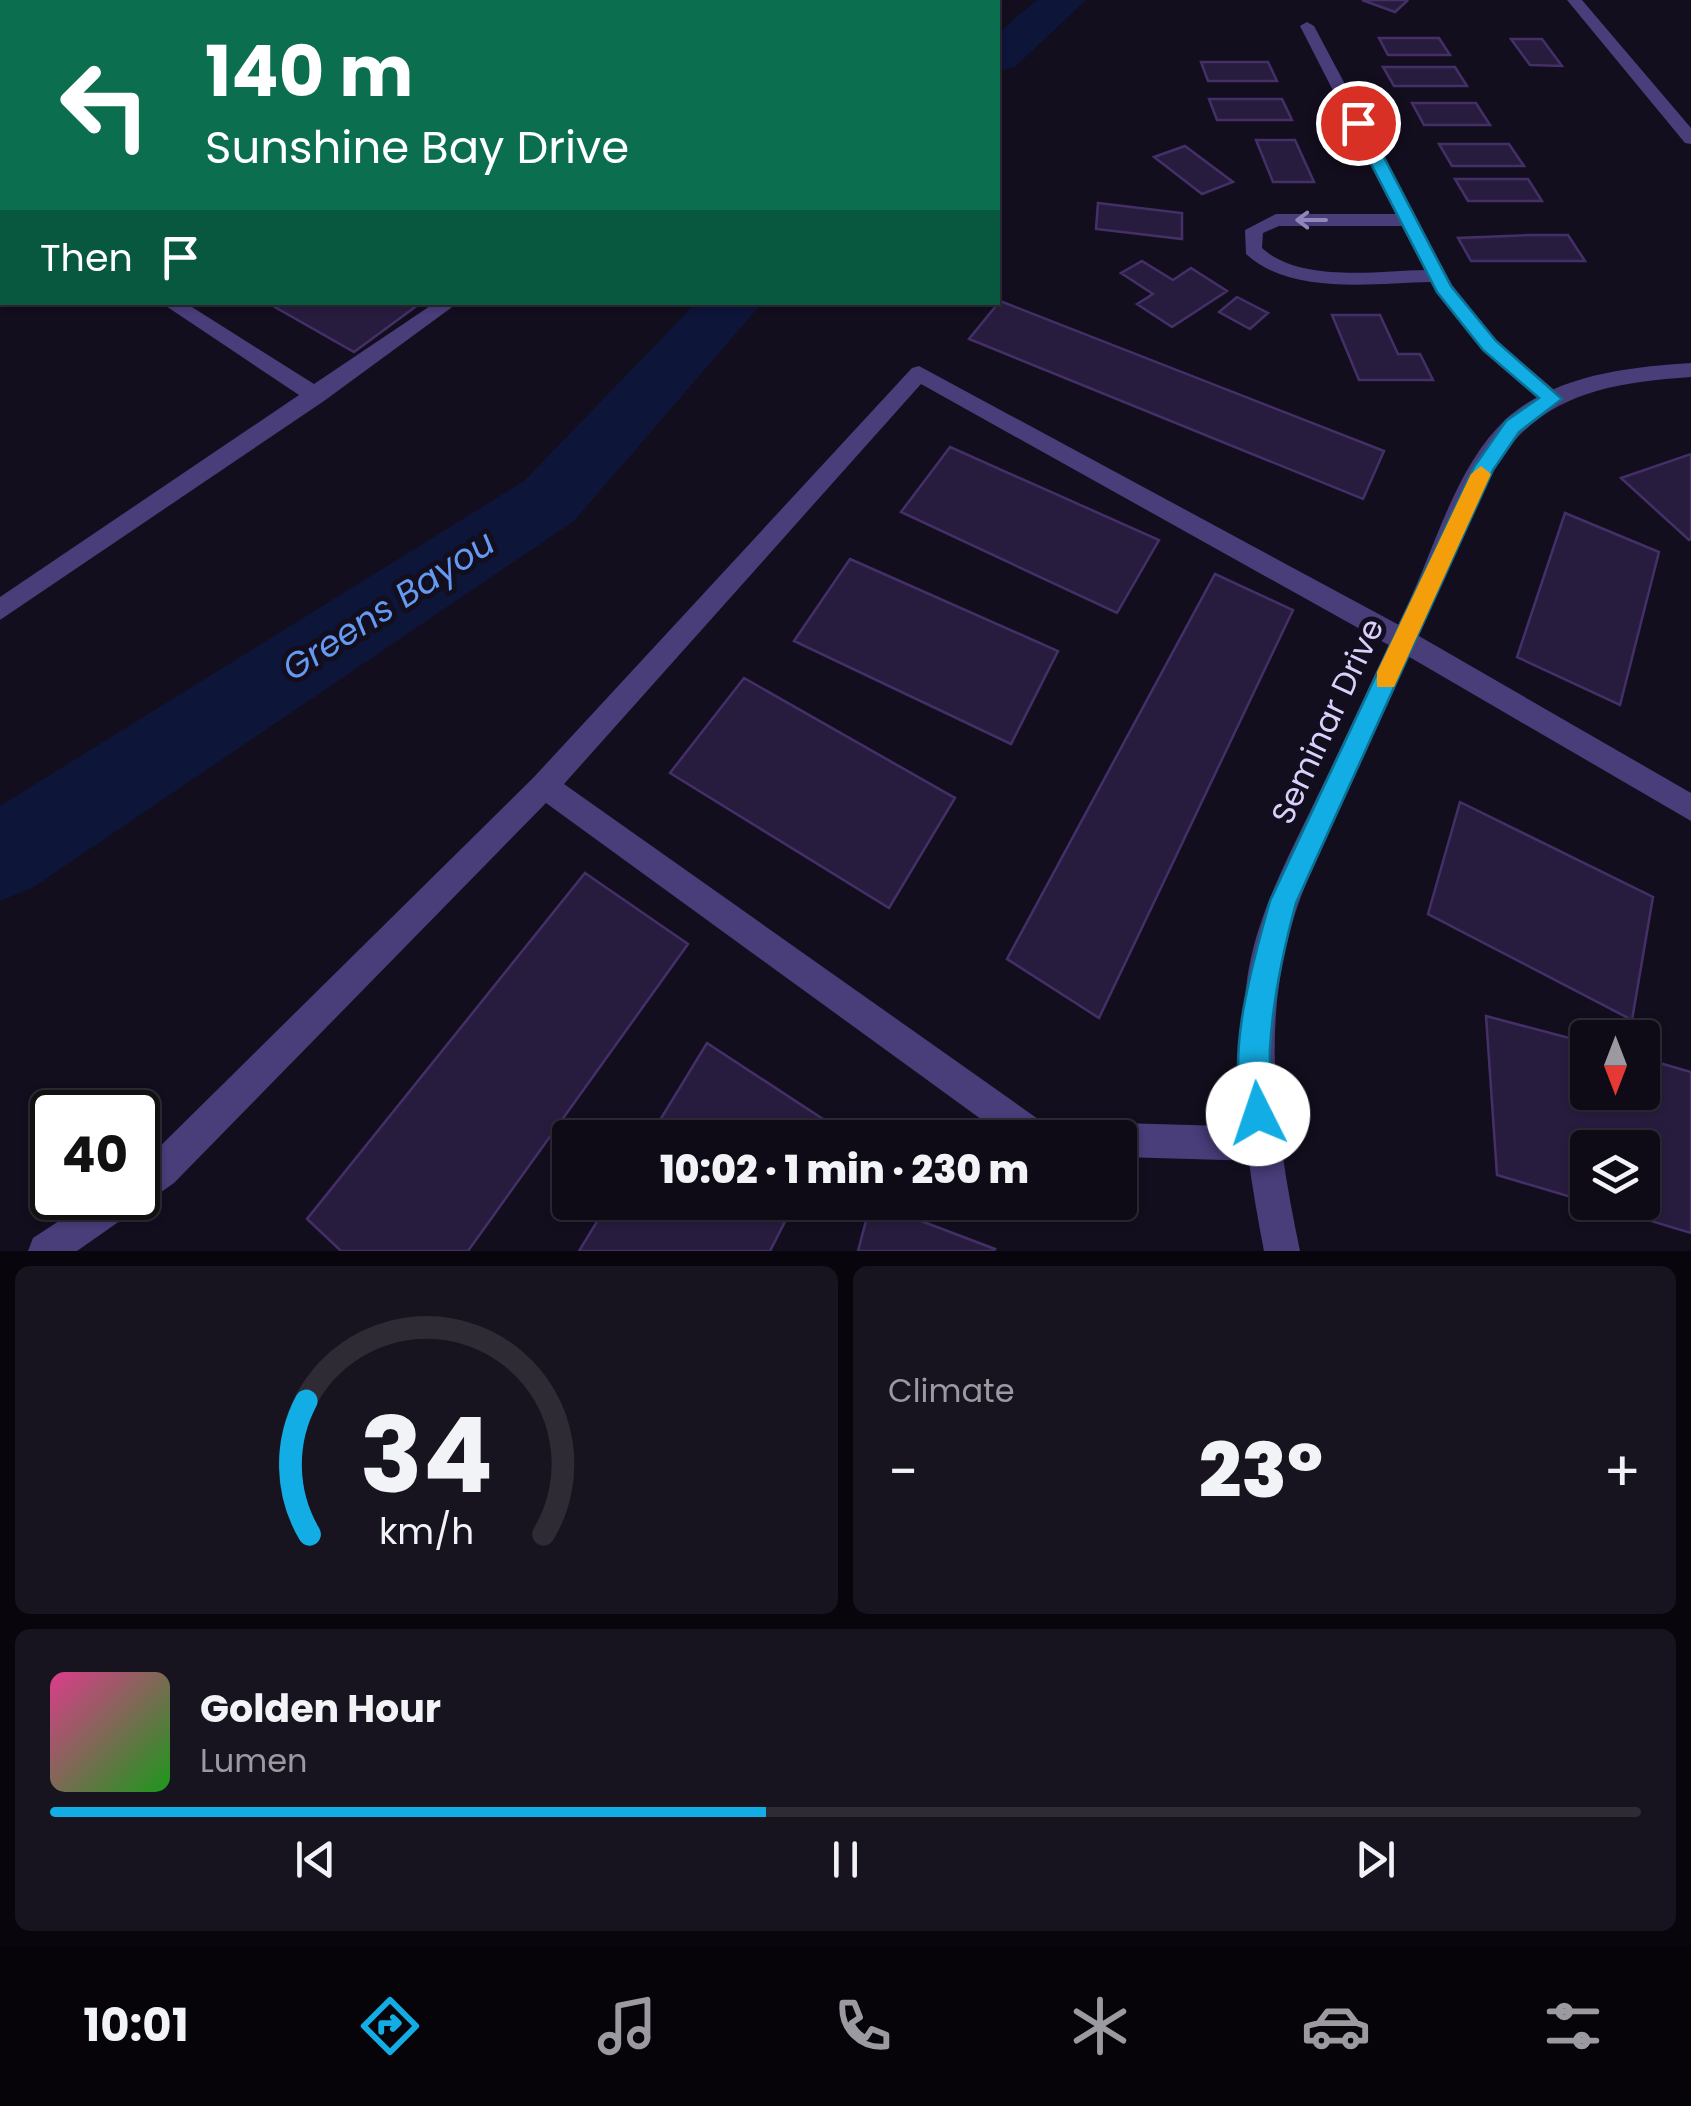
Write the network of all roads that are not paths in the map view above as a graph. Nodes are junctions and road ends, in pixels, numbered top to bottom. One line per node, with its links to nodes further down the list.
1 (1574, 0): 3 (street)
2 (1308, 26): 4 (street)
3 (1691, 138)
4 (1409, 220): 5 (street); 5 (street, one-way to 5)
5 (1437, 276): 10 (street)
6 (174, 305): 9 (street)
7 (446, 305): 9 (street)
8 (1691, 370): 10 (street, Seminar Drive)
9 (317, 396): 11 (street)
10 (1552, 399): 12 (street, Seminar Drive)
11 (0, 610)
12 (1404, 640): 13 (street); 14 (street); 17 (street, Seminar Drive)
13 (544, 786): 15 (street); 18 (street)
14 (1691, 808)
15 (1011, 1120)
16 (1137, 1140): 17 (street)
17 (1260, 1144): 21 (street, Seminar Drive)
18 (160, 1172)
19 (91, 1220): 20 (street)
20 (46, 1251)
21 (1282, 1251)

